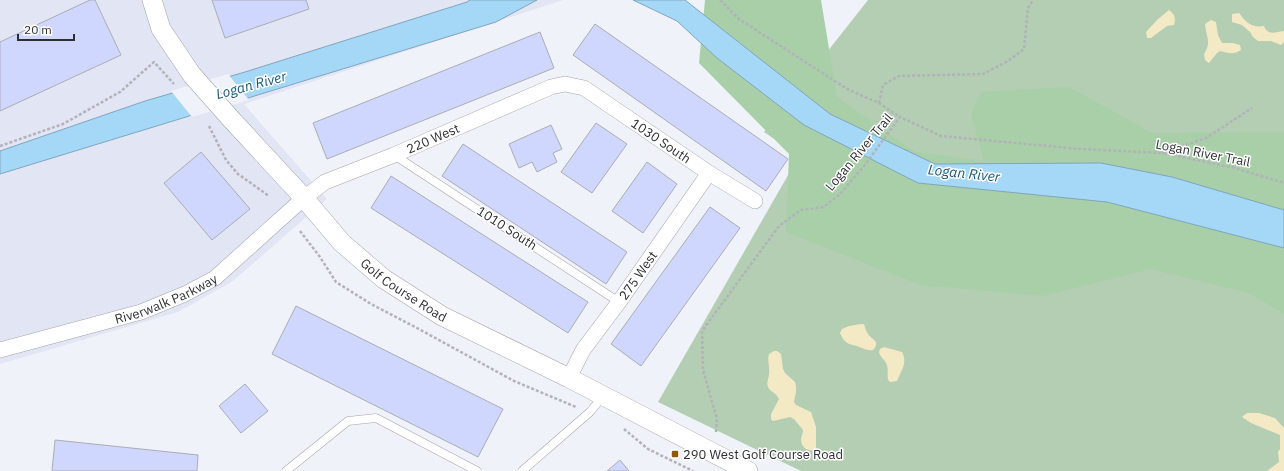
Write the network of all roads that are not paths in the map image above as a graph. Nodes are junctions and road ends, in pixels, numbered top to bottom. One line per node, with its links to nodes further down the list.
1 (152, 0): 5 (street, Golf Course Road)
2 (566, 84): 3 (street, 220 West); 4 (street, 1030 South)
3 (394, 155): 5 (street, 220 West); 7 (lane, 1010 South)
4 (709, 173): 6 (street, 1030 South); 7 (street, 275 West)
5 (304, 198): 8 (street, Riverwalk Parkway); 9 (street, Golf Course Road)
6 (755, 201)
7 (618, 302): 9 (street, 275 West)
8 (0, 350)
9 (569, 378): 10 (street, Golf Course Road)
10 (603, 396): 13 (lane); 14 (street, Golf Course Road)
11 (286, 471): 12 (lane)
12 (477, 471)
13 (522, 471)
14 (748, 471)

